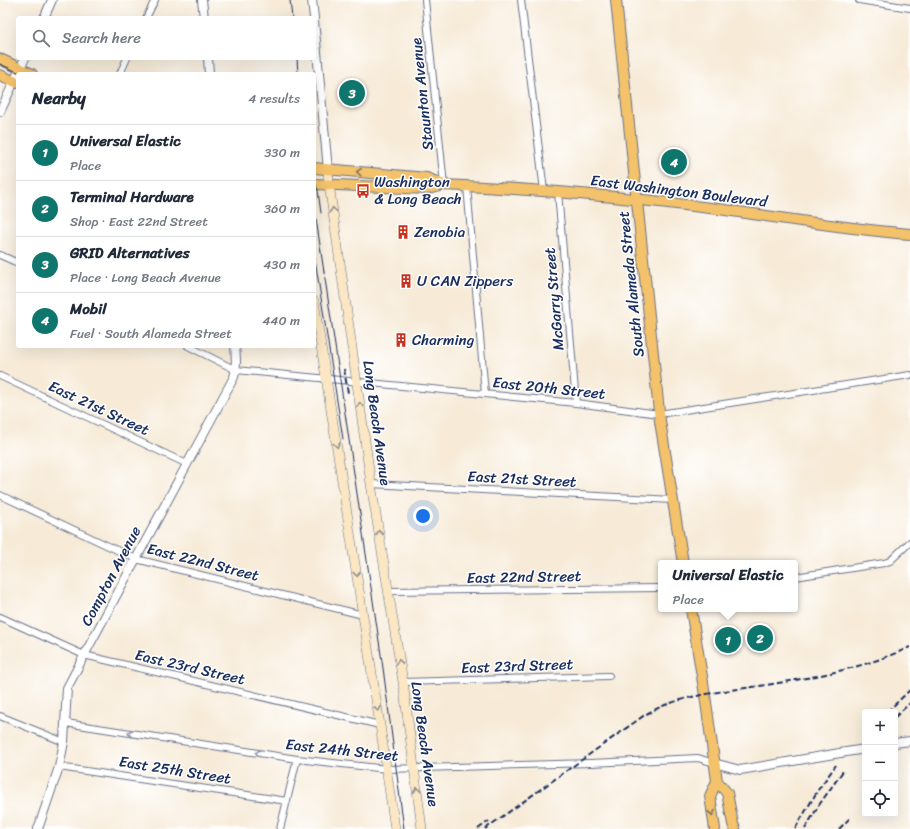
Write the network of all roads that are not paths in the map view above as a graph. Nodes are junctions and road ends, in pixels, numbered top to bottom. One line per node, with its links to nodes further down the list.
1 (52, 0): 10 (street)
2 (155, 0): 11 (street)
3 (202, 0): 12 (street)
4 (312, 0): 13 (street, Long Beach Avenue)
5 (425, 0): 31 (street, Staunton Avenue)
6 (521, 0): 33 (street)
7 (616, 0): 35 (main road, South Alameda Street)
8 (860, 0): 9 (street)
9 (910, 8)
10 (45, 16)
11 (147, 16)
12 (204, 16)
13 (314, 16)
14 (316, 41): 28 (street, Long Beach Avenue)
15 (0, 59): 19 (main road)
16 (24, 60): 19 (street)
17 (126, 60): 22 (street)
18 (208, 60): 23 (street)
19 (20, 69): 20 (street); 21 (main road)
20 (19, 72)
21 (27, 72)
22 (121, 72)
23 (209, 72)
24 (0, 75): 25 (main road)
25 (16, 82): 26 (street)
26 (0, 112)
27 (316, 168): 28 (main road, East Washington Boulevard)
28 (328, 170): 30 (main road, Long Beach Avenue); 31 (main road, East Washington Boulevard, one-way to 28)
29 (316, 184): 30 (main road, East Washington Boulevard)
30 (329, 184): 31 (main road, East Washington Boulevard); 46 (main road, Long Beach Avenue, one-way to 30)
31 (444, 185): 32 (main road, East Washington Boulevard)
32 (467, 186): 33 (main road, East Washington Boulevard); 47 (street)
33 (544, 191): 34 (main road, East Washington Boulevard)
34 (558, 192): 35 (main road, East Washington Boulevard); 48 (street, McGarry Street)
35 (637, 199): 36 (main road, East Washington Boulevard); 49 (main road, South Alameda Street)
36 (910, 234)
37 (0, 255): 38 (street)
38 (16, 262)
39 (316, 314): 45 (main road)
40 (192, 348): 42 (street, East 20th Street)
41 (235, 348): 42 (street, Compton Avenue)
42 (236, 370): 45 (street, East 20th Street); 50 (street, Compton Avenue)
43 (910, 375): 49 (street, East 20th Street)
44 (0, 376): 50 (street, East 21st Street)
45 (326, 379): 46 (street, East 20th Street); 61 (main road, one-way to 61)
46 (356, 382): 47 (street, East 20th Street); 51 (main road, Long Beach Avenue, one-way to 46)
47 (485, 394): 48 (street, East 20th Street)
48 (576, 403): 49 (street, East 20th Street)
49 (659, 414): 53 (main road, South Alameda Street)
50 (187, 464): 55 (street, Compton Avenue)
51 (371, 484): 53 (street, East 21st Street); 59 (main road, Long Beach Avenue, one-way to 51)
52 (0, 495): 55 (street, East 22nd Street)
53 (672, 500): 56 (main road, South Alameda Street)
54 (910, 542): 57 (street)
55 (136, 559): 61 (street, East 22nd Street); 63 (street, Compton Avenue)
56 (682, 560)
57 (798, 577)
58 (658, 588): 59 (street, East 22nd Street)
59 (388, 591): 65 (main road, Long Beach Avenue, one-way to 59)
60 (691, 612): 74 (main road)
61 (363, 615): 68 (main road, one-way to 68)
62 (0, 617): 63 (street, East 23rd Street)
63 (84, 656): 67 (street, Compton Avenue); 68 (street, East 23rd Street)
64 (609, 676): 65 (street, East 23rd Street)
65 (403, 682): 77 (main road, Long Beach Avenue)
66 (0, 716): 70 (street)
67 (66, 723): 70 (street, Compton Avenue); 73 (street, East 24th Street, one-way to 67)
68 (380, 725): 76 (main road)
69 (910, 740): 71 (street)
70 (64, 742): 75 (street, Compton Avenue)
71 (898, 742)
72 (862, 749): 74 (street, bridge)
73 (297, 759): 76 (street, East 24th Street); 79 (street)
74 (714, 763): 77 (street, East 24th Street); 78 (main road)
75 (59, 767): 79 (street, East 25th Street); 81 (street, Compton Avenue)
76 (387, 769): 77 (street, East 24th Street); 83 (main road)
77 (415, 769): 84 (main road, Long Beach Avenue, one-way to 77)
78 (717, 781): 80 (main road); 85 (main road, one-way to 85)
79 (287, 801): 82 (street)
80 (734, 827)
81 (38, 829)
82 (280, 829)
83 (395, 829)
84 (422, 829)
85 (715, 829)

